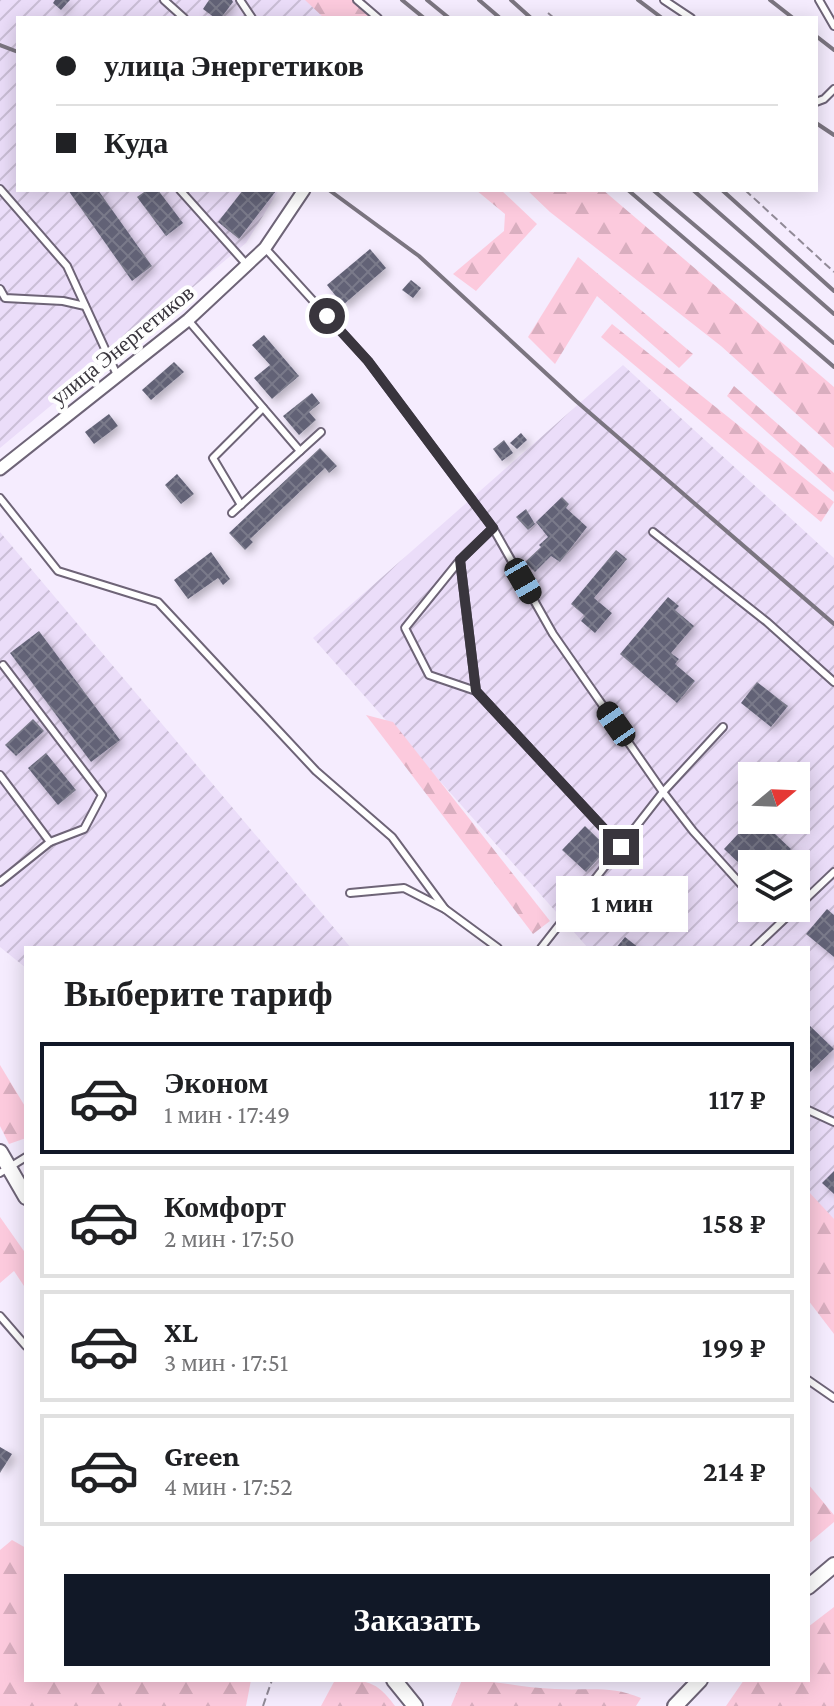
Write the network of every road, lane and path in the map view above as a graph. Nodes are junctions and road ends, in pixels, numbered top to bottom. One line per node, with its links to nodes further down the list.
1 (164, 0): 6 (lane)
2 (357, 0): 7 (lane)
3 (664, 0): 9 (lane)
4 (819, 0): 10 (lane)
5 (548, 13): 8 (path)
6 (182, 16)
7 (376, 16)
8 (552, 16)
9 (688, 16)
10 (834, 26)
11 (834, 89): 12 (lane)
12 (818, 101)
13 (0, 189): 21 (lane)
14 (182, 192): 18 (lane)
15 (303, 192): 17 (street, улица Энергетиков)
16 (747, 192): 19 (path)
17 (265, 248): 18 (street, улица Энергетиков); 31 (lane)
18 (247, 265): 22 (street, улица Энергетиков)
19 (834, 272)
20 (0, 289): 21 (lane)
21 (85, 306): 23 (lane)
22 (188, 320): 23 (street, улица Энергетиков); 24 (lane)
23 (117, 375): 27 (street, улица Энергетиков)
24 (263, 408): 26 (lane); 29 (lane)
25 (321, 432): 26 (lane)
26 (300, 451): 29 (lane)
27 (0, 469)
28 (0, 498): 46 (lane)
29 (241, 505): 30 (lane)
30 (232, 513)
31 (493, 528): 33 (lane); 39 (lane)
32 (653, 532): 35 (lane)
33 (460, 560): 36 (lane); 36 (lane)
34 (3, 665): 40 (lane)
35 (834, 682)
36 (476, 691): 41 (lane)
37 (723, 727): 39 (lane)
38 (0, 775): 40 (lane)
39 (663, 792): 41 (lane); 43 (lane)
40 (50, 842): 44 (lane)
41 (621, 847): 48 (lane)
42 (834, 872): 49 (lane)
43 (738, 881)
44 (0, 882)
45 (350, 893): 46 (lane)
46 (445, 909): 47 (lane)
47 (495, 946)
48 (543, 946)
49 (756, 946)
50 (810, 1111): 51 (lane)
51 (834, 1122)
52 (24, 1158): 53 (lane)
53 (3, 1163): 54 (street)
54 (24, 1194)
55 (0, 1316): 56 (lane)
56 (24, 1340)
57 (810, 1381): 58 (lane)
58 (834, 1398)
59 (834, 1565): 60 (street)
60 (810, 1585)
61 (271, 1682): 64 (path)
62 (396, 1682): 65 (street)
63 (698, 1682): 66 (street)
64 (263, 1706)
65 (415, 1706)
66 (675, 1706)

